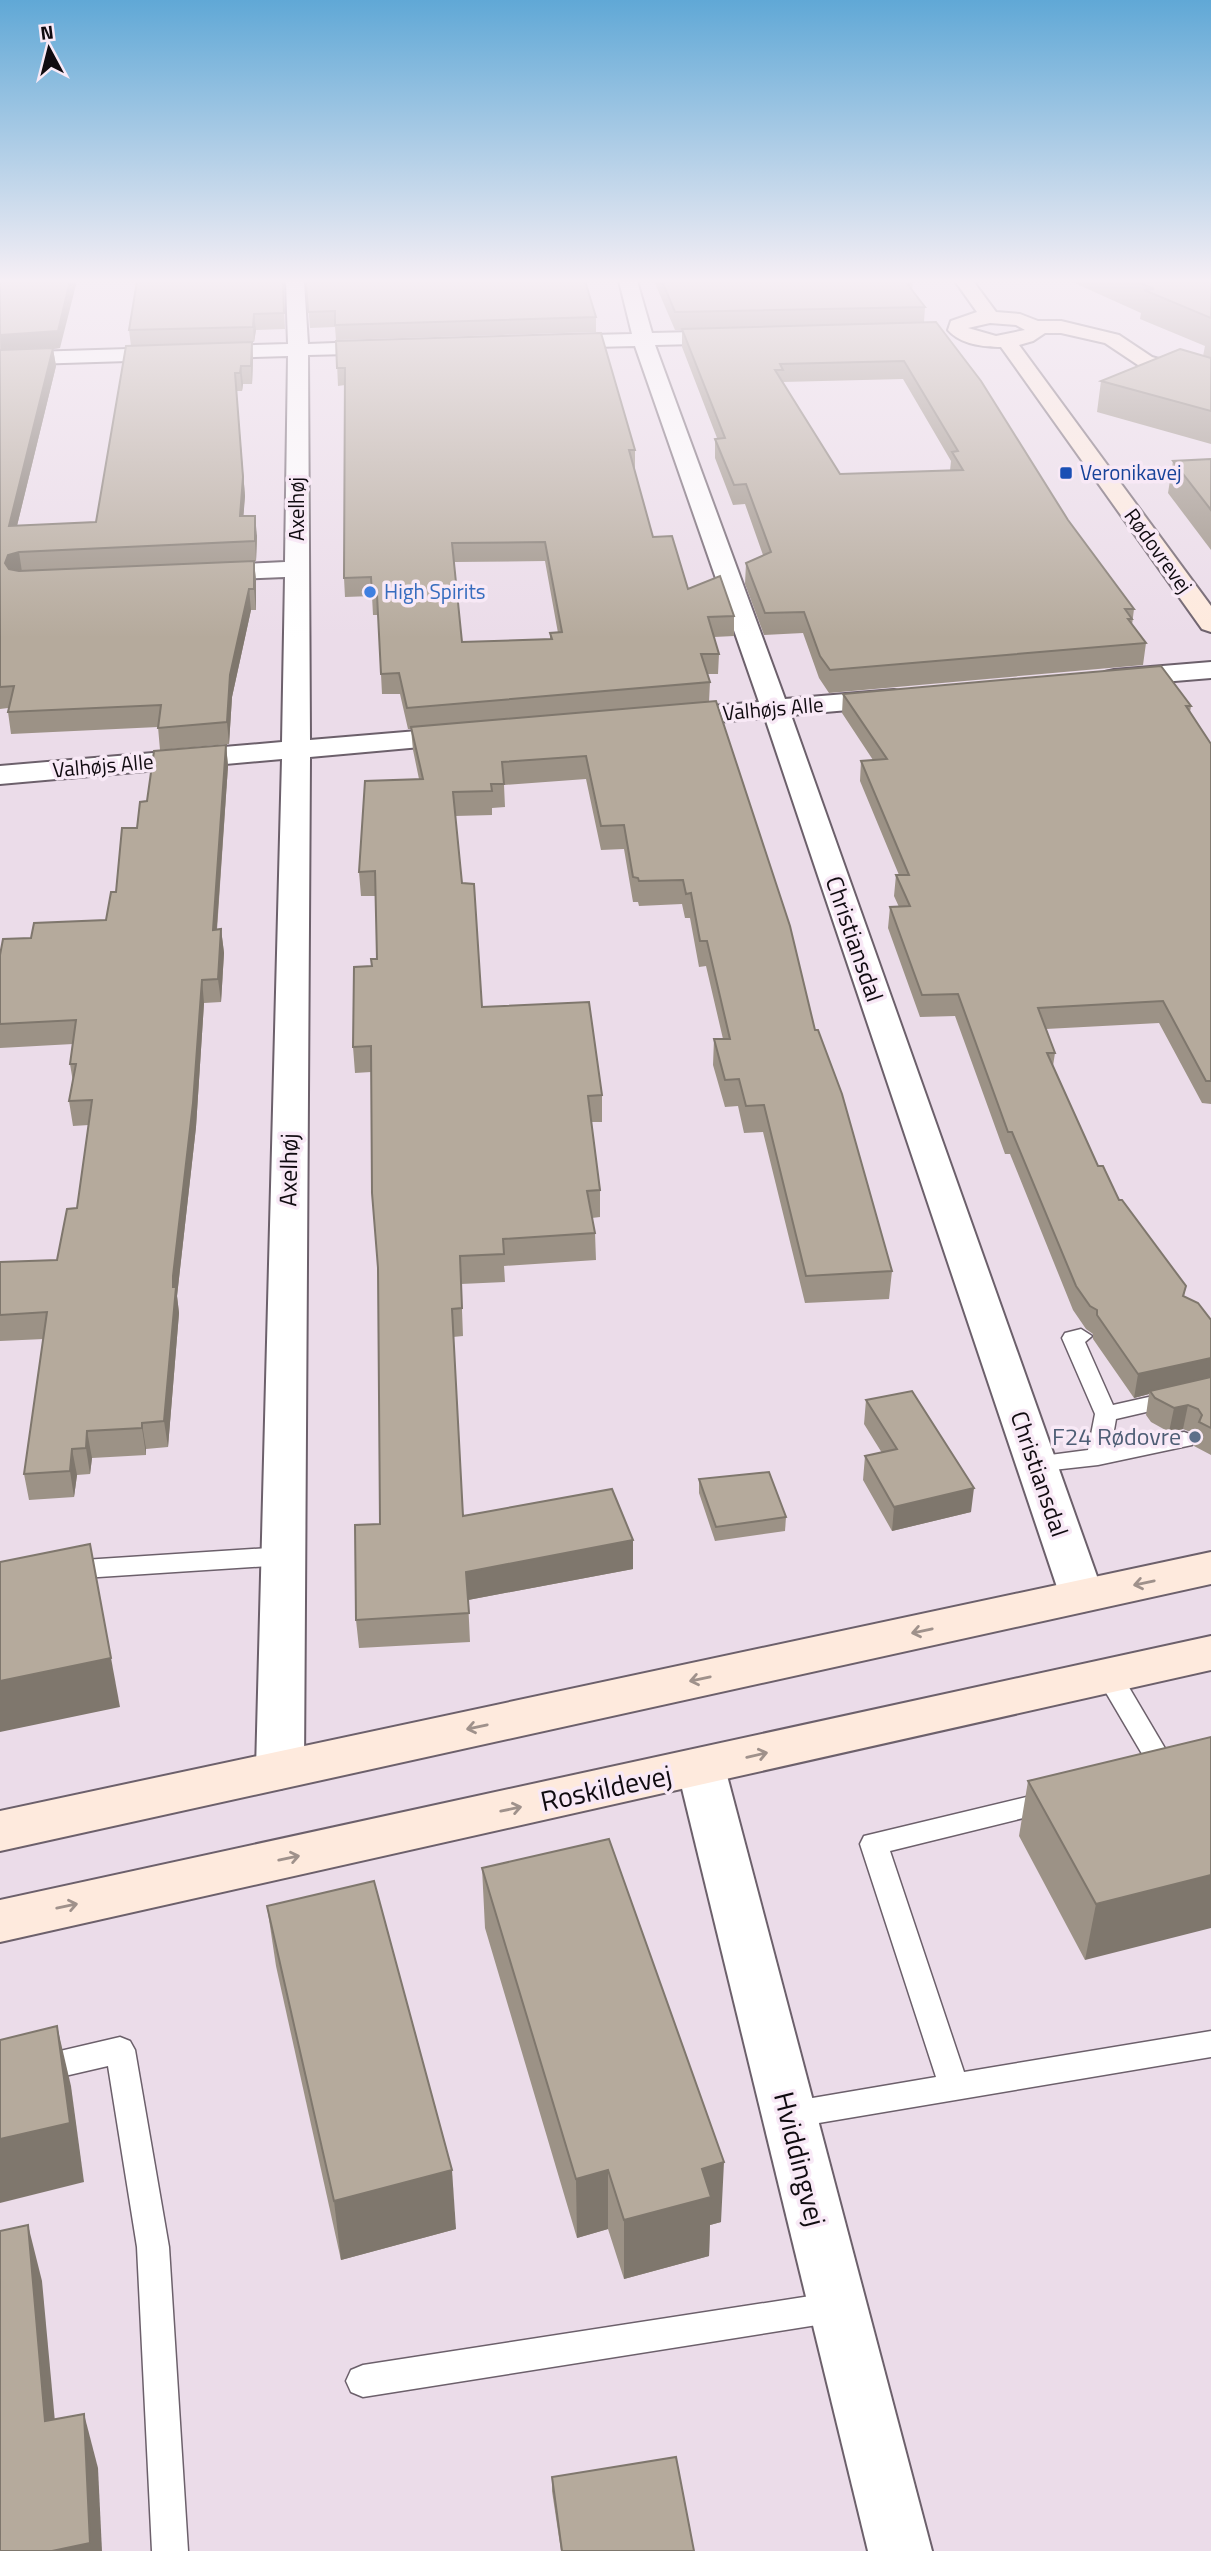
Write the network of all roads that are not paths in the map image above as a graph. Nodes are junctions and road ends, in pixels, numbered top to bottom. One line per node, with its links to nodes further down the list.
1 (298, 400): 4 (street, Axelhøj)
2 (664, 400): 10 (street, Christiansdal)
3 (1049, 400): 6 (street, Rødovrevej)
4 (297, 569): 5 (street, Axelhøj); 13 (street, Axelhøj)
5 (173, 575)
6 (1211, 624)
7 (1211, 670): 8 (street)
8 (1082, 681)
9 (919, 696): 10 (street, Valhøjs Alle)
10 (775, 709): 11 (street, Valhøjs Alle); 20 (street, Christiansdal)
11 (639, 720)
12 (496, 733): 13 (street, Valhøjs Alle)
13 (296, 750): 14 (street, Valhøjs Alle); 21 (street, Axelhøj)
14 (0, 775)
15 (1081, 1336): 17 (lane)
16 (1211, 1390): 17 (lane)
17 (1106, 1414): 19 (lane)
18 (1184, 1440): 19 (lane)
19 (1097, 1457): 20 (lane)
20 (1035, 1464): 24 (street, Christiansdal)
21 (284, 1556): 23 (lane); 28 (street, Axelhøj)
22 (1211, 1568): 24 (street, one-way to 24)
23 (40, 1572)
24 (1082, 1596): 28 (street, one-way to 28)
25 (1211, 1653): 26 (street, Roskildevej)
26 (1108, 1674): 27 (street, Roskildevej, one-way to 26); 29 (lane)
27 (701, 1768): 32 (street, Roskildevej, one-way to 27); 36 (street, Hviddingvej)
28 (280, 1770): 31 (street)
29 (1166, 1774)
30 (1074, 1796): 35 (lane)
31 (0, 1831)
32 (0, 1921)
33 (1211, 2044): 35 (lane)
34 (0, 2078): 39 (lane)
35 (954, 2088): 36 (lane)
36 (789, 2115): 37 (street, Hviddingvej)
37 (838, 2307): 38 (lane); 40 (street, Hviddingvej)
38 (363, 2381)
39 (170, 2551)
40 (900, 2551)

